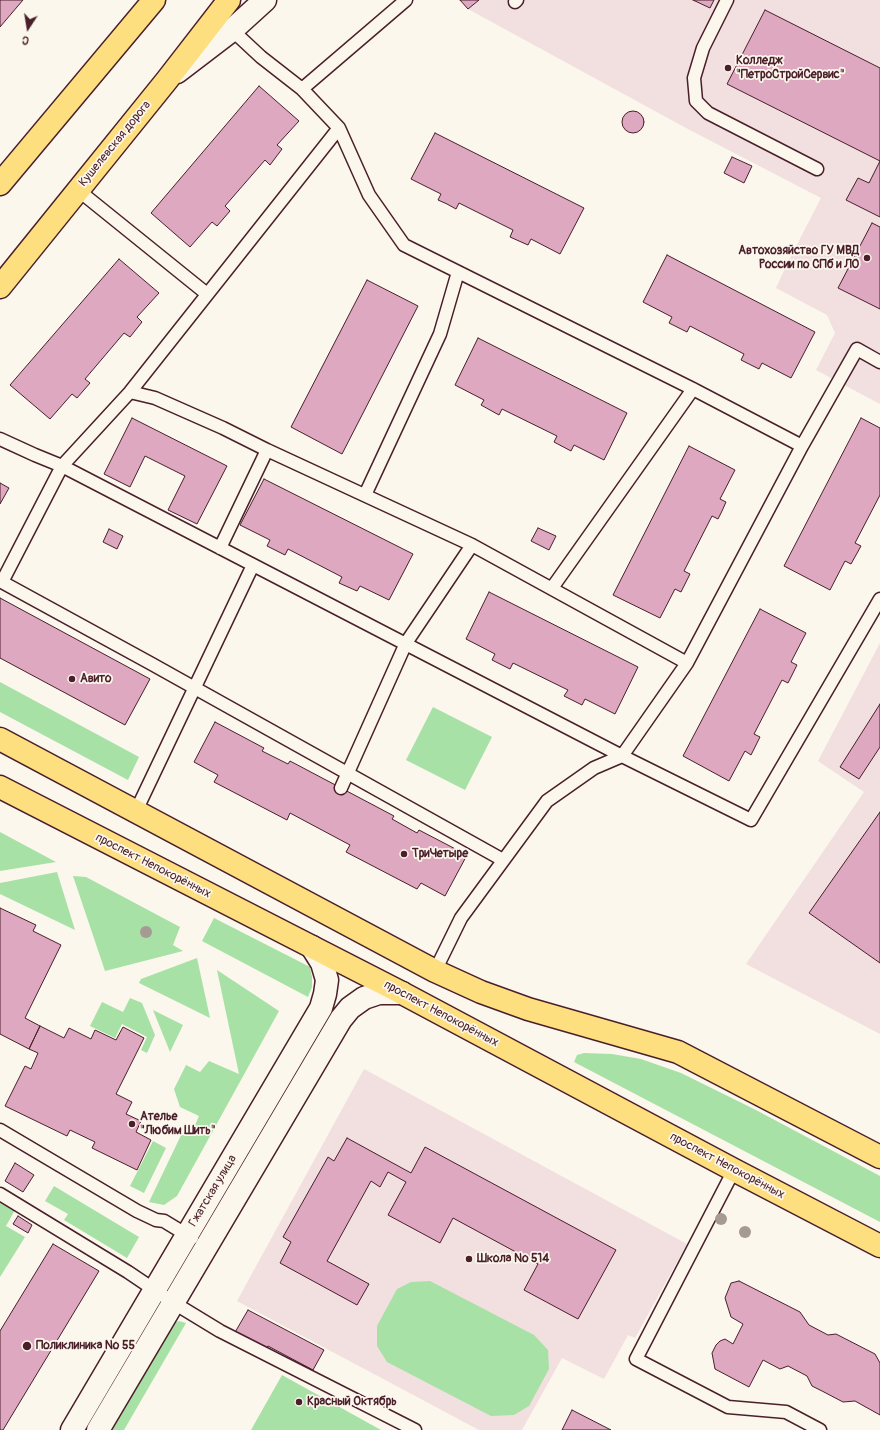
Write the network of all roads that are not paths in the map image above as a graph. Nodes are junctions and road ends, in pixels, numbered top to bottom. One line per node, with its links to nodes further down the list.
1 (154, 0): 11 (main road)
2 (229, 0): 7 (main road, Кушелевская дорога)
3 (265, 0): 6 (street)
4 (406, 0): 8 (lane)
5 (727, 0): 10 (lane)
6 (232, 30): 7 (street); 8 (lane)
7 (166, 80): 12 (main road, Кушелевская дорога)
8 (302, 89): 9 (lane)
9 (339, 128): 13 (lane); 15 (lane)
10 (817, 169)
11 (0, 184)
12 (78, 190): 14 (main road, Кушелевская дорога); 15 (lane)
13 (458, 272): 17 (lane); 23 (lane)
14 (0, 287)
15 (208, 294): 18 (lane)
16 (880, 362): 20 (lane)
17 (693, 389): 20 (lane); 27 (lane)
18 (130, 392): 21 (lane); 22 (lane)
19 (0, 439): 22 (lane)
20 (802, 446): 30 (lane)
21 (267, 450): 23 (lane); 25 (lane)
22 (62, 466): 25 (lane); 31 (lane)
23 (365, 495): 24 (lane)
24 (472, 545): 27 (lane); 29 (lane)
25 (220, 548): 26 (lane)
26 (253, 565): 29 (lane); 31 (lane)
27 (552, 588): 30 (lane)
28 (880, 598): 33 (lane)
29 (406, 643): 33 (lane); 34 (lane)
30 (687, 663): 33 (lane)
31 (194, 688): 34 (lane); 37 (lane)
32 (0, 739): 37 (main road)
33 (622, 756): 38 (lane)
34 (348, 774): 36 (lane); 38 (lane)
35 (0, 787): 39 (main road, проспект Непокорённых)
36 (341, 788)
37 (136, 810): 40 (main road)
38 (503, 860): 40 (lane)
39 (312, 947): 41 (main road, проспект Непокорённых); 46 (street, Гжатская улица)
40 (436, 970): 43 (main road)
41 (402, 993): 44 (main road, проспект Непокорённых); 47 (street, Гжатская улица)
42 (0, 1130): 46 (lane)
43 (880, 1157)
44 (734, 1170): 48 (main road, проспект Непокорённых); 54 (lane)
45 (0, 1194): 49 (lane)
46 (187, 1235): 47 (lane); 49 (street, Гжатская улица)
47 (207, 1246): 50 (street, Гжатская улица)
48 (880, 1246)
49 (155, 1289): 50 (lane); 51 (street, Гжатская улица)
50 (174, 1303): 52 (street, Гжатская улица); 53 (lane)
51 (72, 1430)
52 (98, 1430)
53 (415, 1430)
54 (820, 1430)

